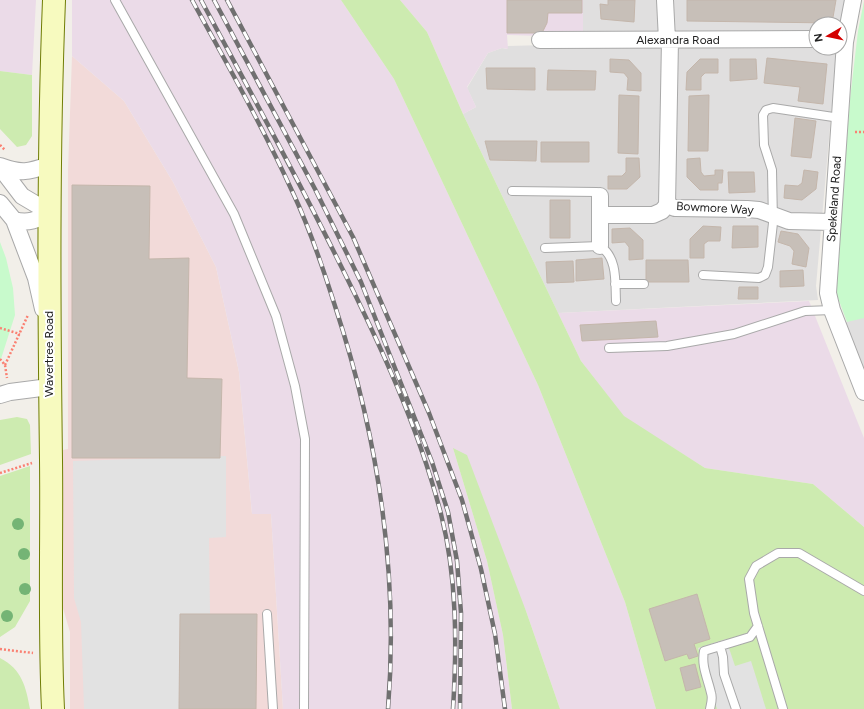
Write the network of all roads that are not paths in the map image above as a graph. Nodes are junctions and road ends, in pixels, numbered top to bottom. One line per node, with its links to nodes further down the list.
1 (54, 0): 11 (main road, Wavertree Road)
2 (115, 0): 40 (lane)
3 (665, 0): 8 (street, Bowmore Way)
4 (852, 0): 5 (street, Spekeland Road)
5 (848, 19)
6 (808, 39): 8 (street, Alexandra Road)
7 (540, 40): 8 (street, Alexandra Road)
8 (668, 40): 16 (street, Bowmore Way)
9 (842, 56): 10 (street, Spekeland Road)
10 (840, 118): 19 (lane); 21 (street, Spekeland Road)
11 (49, 165): 12 (street); 17 (main road, Wavertree Road)
12 (0, 167): 17 (street)
13 (512, 191): 14 (lane)
14 (600, 196): 18 (street)
15 (0, 203): 20 (street)
16 (667, 204): 18 (street, Bowmore Way); 19 (street, Bowmore Way)
17 (50, 212): 20 (street); 29 (main road, Wavertree Road)
18 (600, 215): 22 (street)
19 (773, 215): 21 (street, Bowmore Way); 24 (lane)
20 (14, 220): 29 (street)
21 (833, 222): 28 (street, Spekeland Road)
22 (600, 246): 23 (lane); 25 (lane)
23 (545, 248)
24 (703, 275)
25 (615, 284): 26 (lane); 27 (lane)
26 (644, 284)
27 (616, 301)
28 (832, 310): 30 (lane); 32 (street, Spekeland Road)
29 (49, 336): 31 (main road, Wavertree Road)
30 (609, 348)
31 (49, 387): 33 (street); 38 (main road, Wavertree Road)
32 (864, 392)
33 (5, 394)
34 (864, 591): 36 (lane)
35 (267, 614): 39 (lane)
36 (758, 626): 37 (lane); 43 (lane)
37 (720, 646): 41 (lane); 42 (lane)
38 (53, 709)
39 (273, 709)
40 (304, 709)
41 (710, 709)
42 (736, 709)
43 (783, 709)

